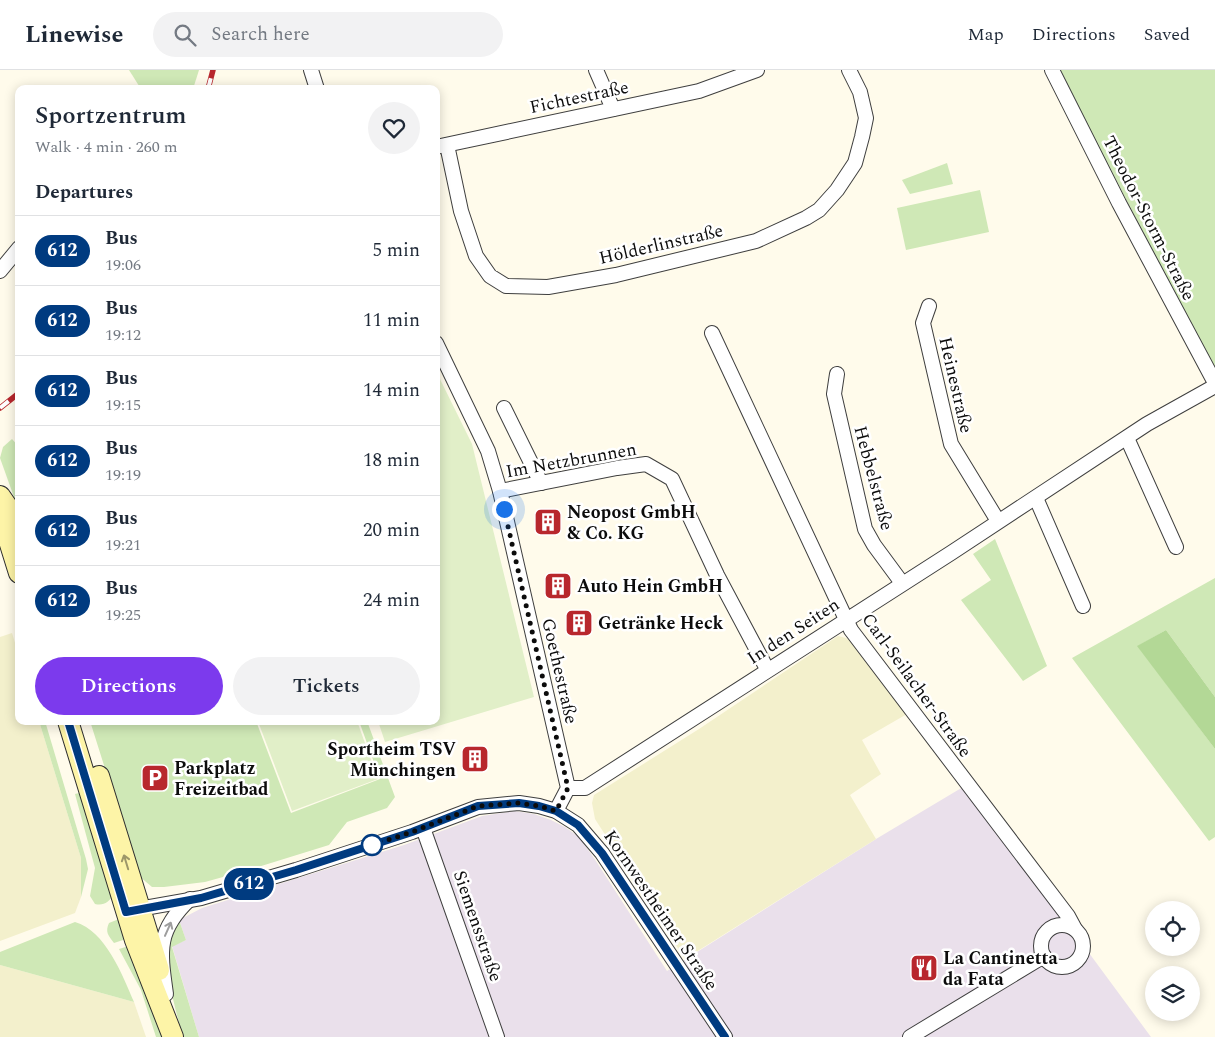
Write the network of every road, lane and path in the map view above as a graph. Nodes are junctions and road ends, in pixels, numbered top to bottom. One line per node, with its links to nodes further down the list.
1 (311, 70): 6 (street)
2 (596, 70): 7 (street)
3 (757, 70): 7 (street, Fichtestraße)
4 (849, 70): 8 (street, Hölderlinstraße)
5 (1052, 70): 15 (street, Theodor-Storm-Straße)
6 (316, 85)
7 (613, 109): 8 (street, Fichtestraße)
8 (442, 146)
9 (15, 253): 10 (street)
10 (0, 271)
11 (929, 306): 23 (street, Heinestraße)
12 (712, 333): 29 (street, Carl-Seilacher-Straße)
13 (440, 350): 19 (street, Goethestraße)
14 (837, 374): 27 (street, Hebbelstraße)
15 (1215, 384): 17 (street, In den Seiten)
16 (504, 408): 18 (street)
17 (1127, 438): 21 (street, In den Seiten); 25 (street)
18 (541, 483): 19 (street, Im Netzbrunnen); 30 (street, Im Netzbrunnen)
19 (500, 491): 33 (street, Goethestraße)
20 (0, 496): 24 (street)
21 (1036, 498): 23 (street, In den Seiten); 28 (street)
22 (0, 512): 26 (street)
23 (998, 521): 27 (street, In den Seiten)
24 (15, 524)
25 (1176, 547)
26 (15, 560)
27 (902, 583): 29 (street, In den Seiten)
28 (1083, 606)
29 (846, 619): 30 (street, In den Seiten); 38 (street, Carl-Seilacher-Straße)
30 (767, 670): 33 (street, In den Seiten)
31 (69, 725): 37 (street)
32 (83, 725): 37 (street, one-way to 32)
33 (568, 788): 34 (street)
34 (556, 811): 35 (street, Kornwestheimer Straße); 43 (street, Kornwestheimer Straße)
35 (423, 828): 36 (street, Kornwestheimer Straße); 42 (street, Siemensstraße)
36 (190, 899): 37 (street, Kornwestheimer Straße); 40 (street, one-way to 36)
37 (133, 910): 40 (street); 41 (street)
38 (1075, 929): 39 (street); 39 (street)
39 (1044, 956): 44 (street)
40 (166, 994): 41 (street)
41 (174, 1037)
42 (497, 1037)
43 (725, 1037)
44 (910, 1037)

